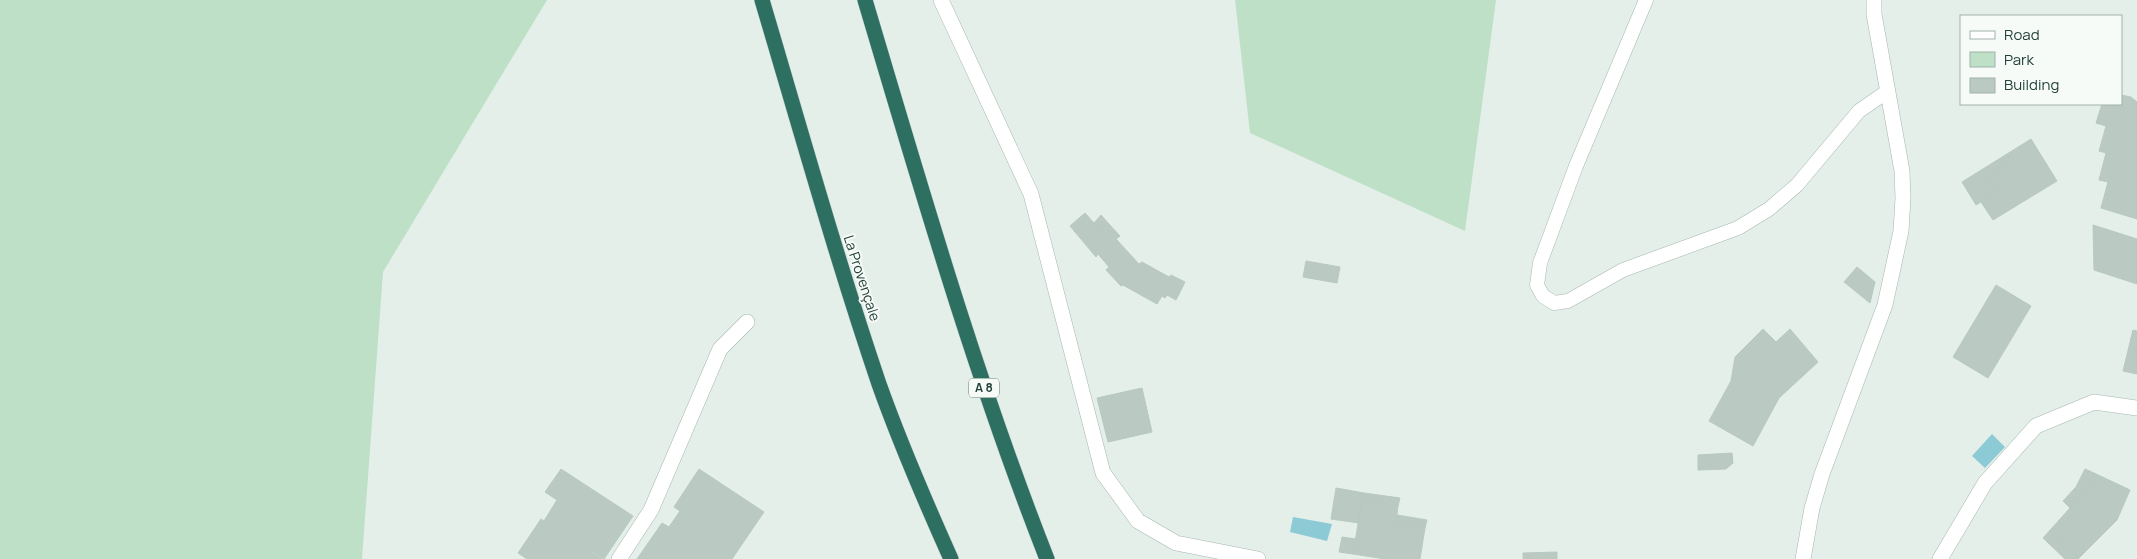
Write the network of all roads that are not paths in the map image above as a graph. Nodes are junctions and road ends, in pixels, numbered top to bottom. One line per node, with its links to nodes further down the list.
1 (762, 0): 10 (highway, La Provençale)
2 (865, 0): 11 (highway, A 8)
3 (941, 0): 12 (street)
4 (1646, 0): 6 (lane)
5 (1874, 0): 6 (street)
6 (1888, 91): 13 (street)
7 (747, 322): 9 (street)
8 (2137, 408): 14 (street)
9 (619, 559)
10 (950, 559)
11 (1047, 559)
12 (1258, 559)
13 (1803, 559)
14 (1940, 559)

